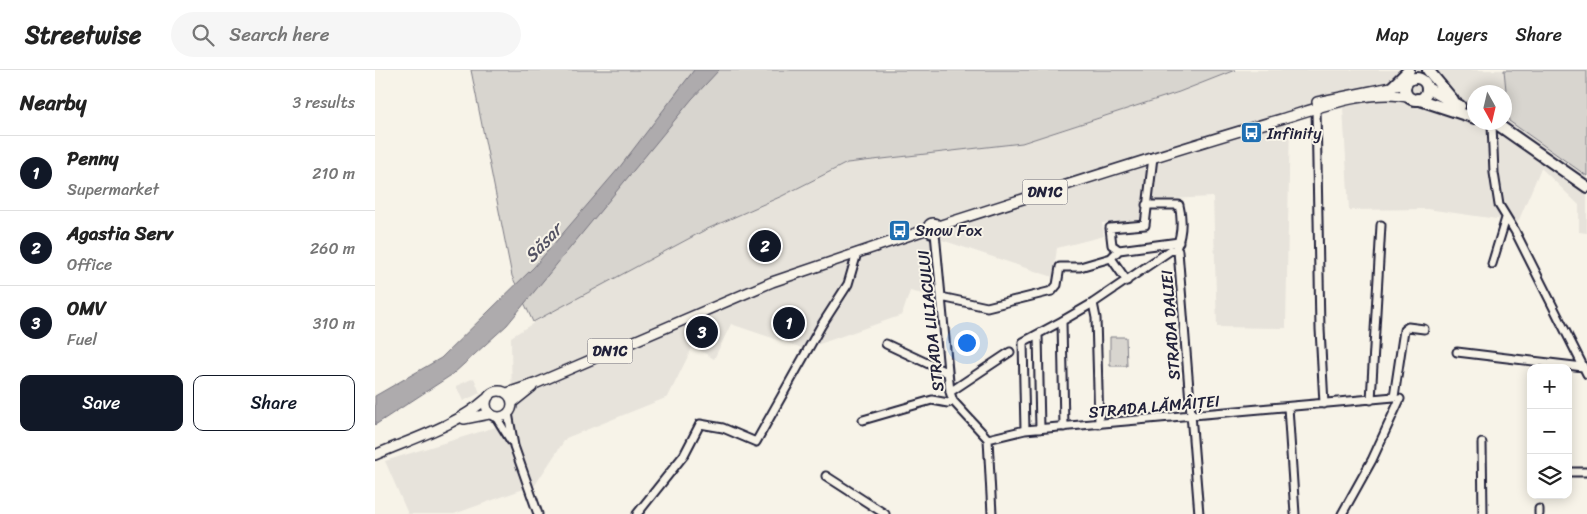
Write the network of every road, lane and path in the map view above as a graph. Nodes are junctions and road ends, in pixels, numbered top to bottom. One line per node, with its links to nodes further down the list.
1 (1423, 70): 4 (highway)
2 (1428, 70): 7 (highway)
3 (1410, 76): 4 (highway); 5 (highway); 6 (highway)
4 (1426, 86): 6 (highway); 7 (highway)
5 (1391, 88): 11 (main road, DN1C)
6 (1414, 98): 8 (main road, DN1C); 10 (highway, DN1C)
7 (1457, 105): 9 (highway)
8 (1316, 108): 11 (main road, DN1C); 45 (street)
9 (1467, 109)
10 (1467, 115)
11 (1237, 130): 14 (main road, DN1C)
12 (1492, 130): 17 (street)
13 (1506, 130): 15 (highway)
14 (1153, 158): 16 (street); 19 (main road, DN1C)
15 (1587, 187)
16 (1146, 206): 20 (street, STRADA DALIEI); 21 (street)
17 (1506, 218): 24 (street); 34 (street)
18 (1381, 225): 42 (street)
19 (934, 229): 22 (main road, DN1C); 26 (street, STRADA LILIACULUI)
20 (1178, 248): 21 (street); 25 (street); 49 (street, STRADA DALIEI)
21 (1119, 250): 23 (street)
22 (857, 253): 37 (main road, DN1C); 64 (street)
23 (1111, 258): 25 (street); 26 (street)
24 (1492, 264)
25 (1127, 281): 27 (street)
26 (941, 297): 35 (street, STRADA LILIACULUI)
27 (1093, 303): 28 (street); 51 (street)
28 (1062, 321): 30 (street); 53 (street)
29 (1424, 330): 40 (street)
30 (1038, 334): 54 (street); 55 (street)
31 (886, 344): 35 (street)
32 (1010, 352): 38 (street)
33 (1457, 352): 34 (street)
34 (1583, 367): 36 (street)
35 (948, 373): 38 (street, STRADA LILIACULUI)
36 (1587, 374)
37 (537, 383): 39 (main road, DN1C); 44 (main road, DN1C)
38 (949, 392): 43 (street, STRADA LILIACULUI)
39 (507, 393): 41 (main road, DN1C); 44 (main road)
40 (1397, 398): 42 (street, STRADA LĂMÂIȚEI); 69 (street)
41 (486, 400): 48 (main road); 52 (main road, DN1C)
42 (1371, 400): 45 (street, STRADA LĂMÂIȚEI)
43 (953, 401): 50 (street); 56 (street, STRADA LILIACULUI)
44 (512, 403): 47 (main road, DN1C)
45 (1324, 404): 46 (street, STRADA LĂMÂIȚEI)
46 (1289, 408): 49 (street, STRADA LĂMÂIȚEI); 68 (street)
47 (508, 413): 48 (main road, DN1C); 58 (street)
48 (493, 415): 52 (main road, DN1C); 58 (street)
49 (1190, 416): 51 (street, STRADA LĂMÂIȚEI); 67 (street, STRADA DALIEI)
50 (863, 420)
51 (1099, 424): 53 (street, STRADA LĂMÂIȚEI)
52 (442, 426): 59 (main road, DN1C)
53 (1064, 427): 54 (street, STRADA LĂMÂIȚEI)
54 (1040, 429): 55 (street, STRADA LĂMÂIȚEI)
55 (1025, 430): 56 (street, STRADA LĂMÂIȚEI)
56 (988, 439): 66 (street)
57 (1482, 443): 70 (street)
58 (514, 446): 63 (street)
59 (375, 455)
60 (1572, 472): 61 (street)
61 (1587, 472)
62 (826, 476): 65 (street)
63 (536, 512)
64 (637, 514)
65 (885, 514)
66 (992, 514)
67 (1199, 514)
68 (1295, 514)
69 (1342, 514)
70 (1483, 514)

